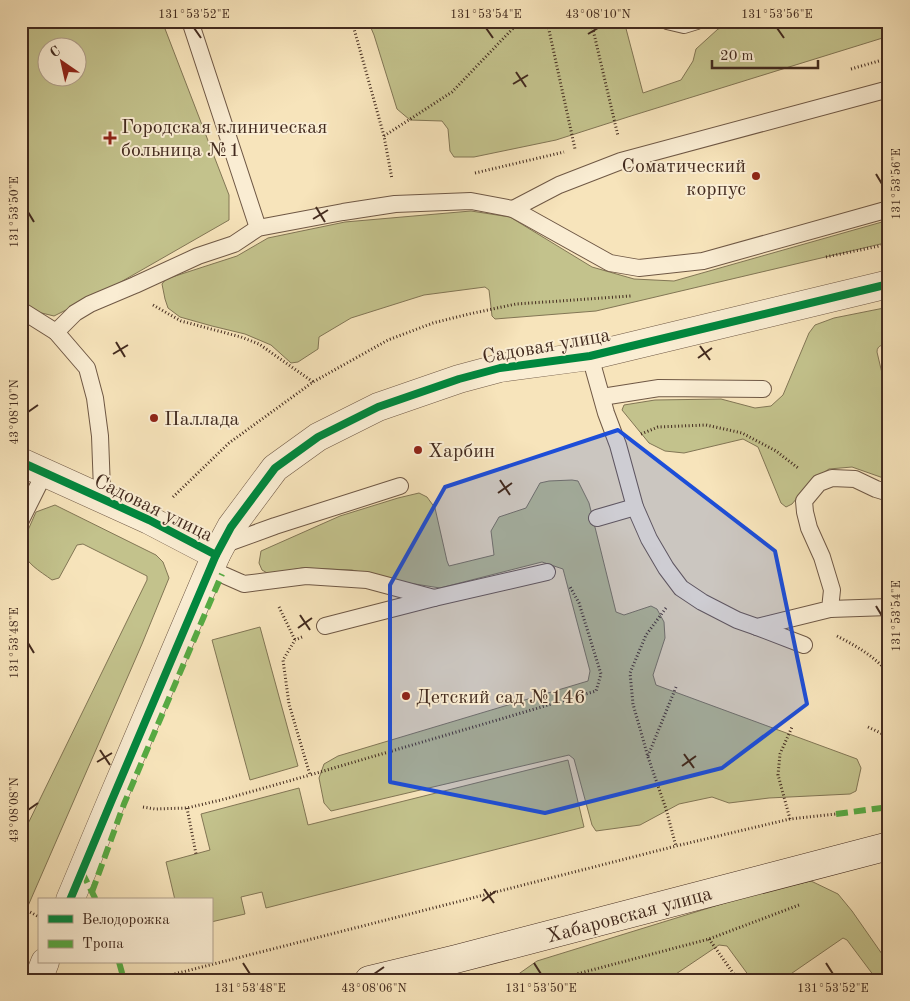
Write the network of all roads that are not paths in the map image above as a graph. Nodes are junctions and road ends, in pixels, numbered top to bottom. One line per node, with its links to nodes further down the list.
1 (190, 21): 7 (lane)
2 (667, 21): 3 (lane)
3 (697, 21)
4 (889, 89): 5 (lane)
5 (514, 209): 6 (lane); 7 (lane)
6 (889, 209)
7 (258, 228): 10 (lane)
8 (889, 284): 11 (street, Садовая улица)
9 (21, 310): 10 (lane)
10 (56, 332): 17 (lane)
11 (590, 356): 13 (lane); 21 (street, Садовая улица)
12 (763, 389): 13 (lane)
13 (602, 397): 18 (lane)
14 (33, 467): 17 (street, Садовая улица); 20 (lane)
15 (400, 486): 21 (lane)
16 (889, 493): 25 (lane)
17 (109, 501): 21 (street, Садовая улица)
18 (634, 507): 19 (lane); 27 (lane)
19 (597, 518)
20 (21, 520)
21 (216, 557): 23 (lane); 30 (street)
22 (547, 572): 23 (lane)
23 (434, 598): 26 (lane)
24 (889, 607): 25 (lane)
25 (830, 609): 27 (lane)
26 (325, 626)
27 (757, 627): 28 (lane)
28 (804, 645)
29 (889, 846): 33 (street, Хабаровская улица)
30 (71, 898)
31 (44, 964): 32 (street)
32 (38, 980)
33 (369, 980)

